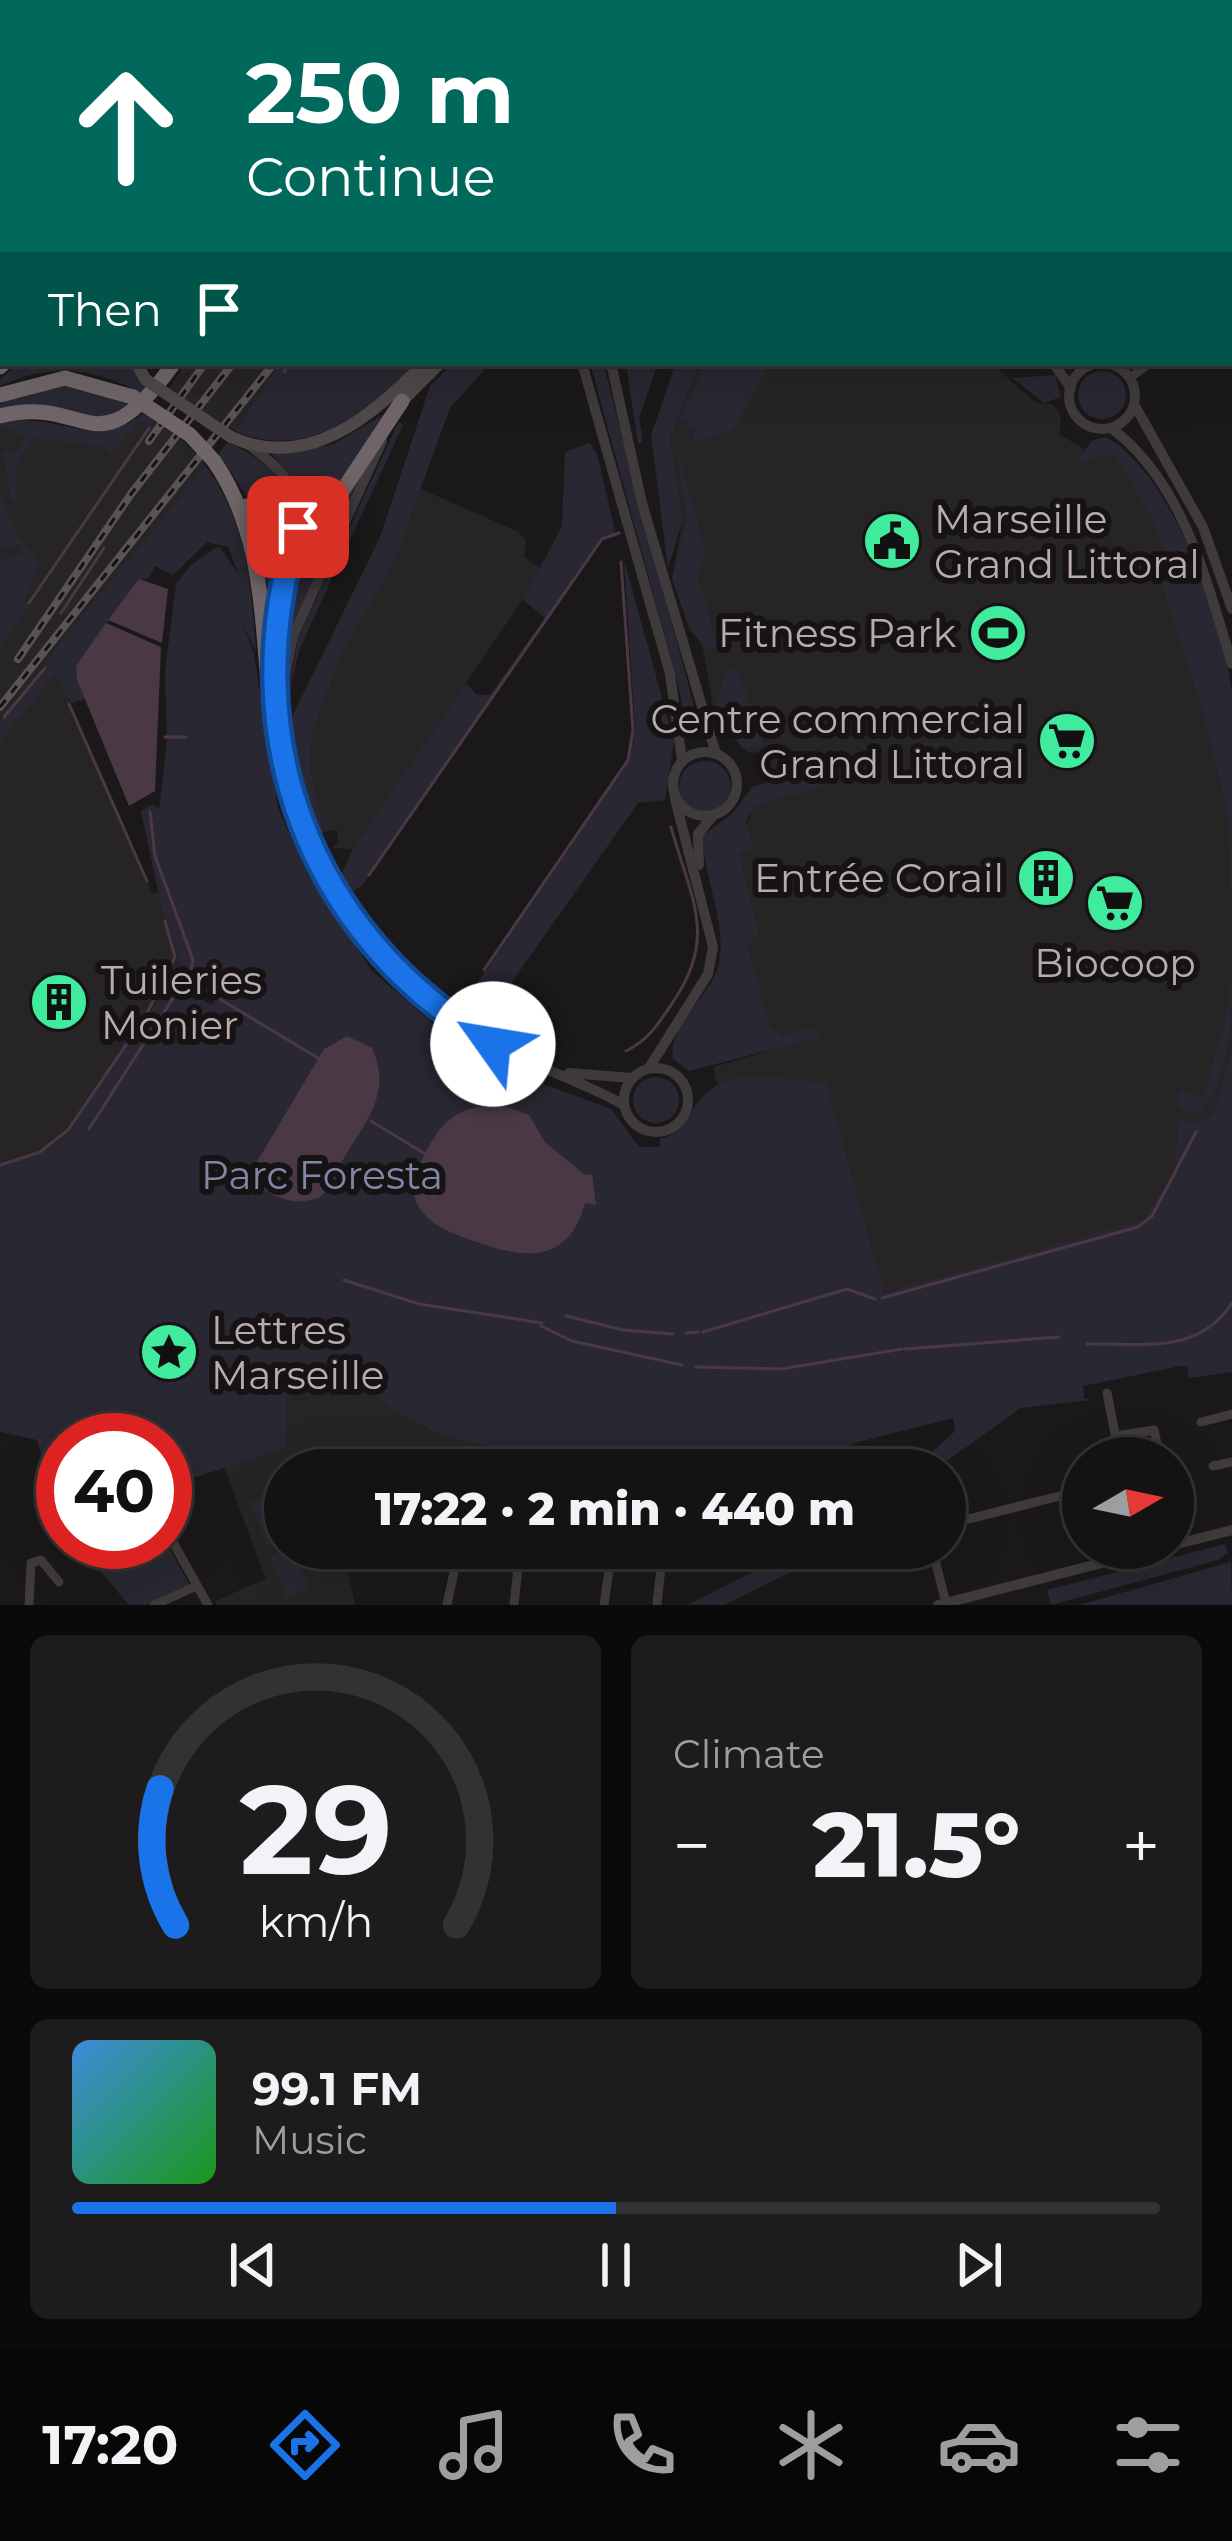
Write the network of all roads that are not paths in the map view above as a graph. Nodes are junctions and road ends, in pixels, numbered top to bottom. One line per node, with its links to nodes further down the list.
1 (138, 366): 18 (main road, bridge)
2 (172, 366): 16 (highway)
3 (421, 366): 18 (main road)
4 (437, 366): 14 (main road)
5 (584, 366): 23 (street)
6 (612, 366): 22 (street)
7 (1055, 366): 12 (street)
8 (1088, 366): 12 (street)
9 (1122, 366): 11 (street)
10 (1145, 366): 11 (street)
11 (1130, 378): 15 (street)
12 (1071, 388): 17 (street)
13 (0, 394): 19 (highway, bridge)
14 (402, 400): 19 (highway); 24 (street)
15 (1134, 404): 17 (street); 20 (street)
16 (0, 416)
17 (1111, 428): 21 (street)
18 (247, 444): 24 (street, bridge)
19 (237, 494): 27 (highway)
20 (1232, 609)
21 (1232, 664)
22 (716, 754): 23 (street); 26 (street)
23 (682, 760): 25 (street)
24 (290, 782): 27 (street)
25 (675, 799): 26 (street); 28 (street)
26 (713, 816): 28 (street)
27 (303, 832): 31 (street)
28 (702, 892): 29 (street)
29 (662, 1046): 30 (street); 32 (street)
30 (650, 1068): 32 (street); 33 (street)
31 (548, 1069): 33 (street); 34 (street)
32 (671, 1071): 34 (street)
33 (632, 1078): 34 (street)
34 (624, 1105)
35 (1107, 1393): 38 (street)
36 (1232, 1414): 37 (street)
37 (1201, 1421)
38 (1115, 1436): 39 (street)
39 (1156, 1437)
40 (1232, 1462): 41 (street)
41 (1213, 1466)
42 (1062, 1495): 43 (street)
43 (966, 1520)
44 (1232, 1530): 45 (street)
45 (1194, 1540)
46 (188, 1569): 54 (street)
47 (455, 1569): 59 (street)
48 (518, 1569): 60 (street)
49 (609, 1569): 61 (street)
50 (661, 1569): 62 (street)
51 (936, 1569): 55 (street)
52 (1086, 1569): 55 (street)
53 (59, 1582): 56 (street)
54 (197, 1586): 57 (street); 58 (street)
55 (942, 1604)
56 (28, 1605)
57 (154, 1605)
58 (208, 1605)
59 (447, 1605)
60 (514, 1605)
61 (604, 1605)
62 (657, 1605)

